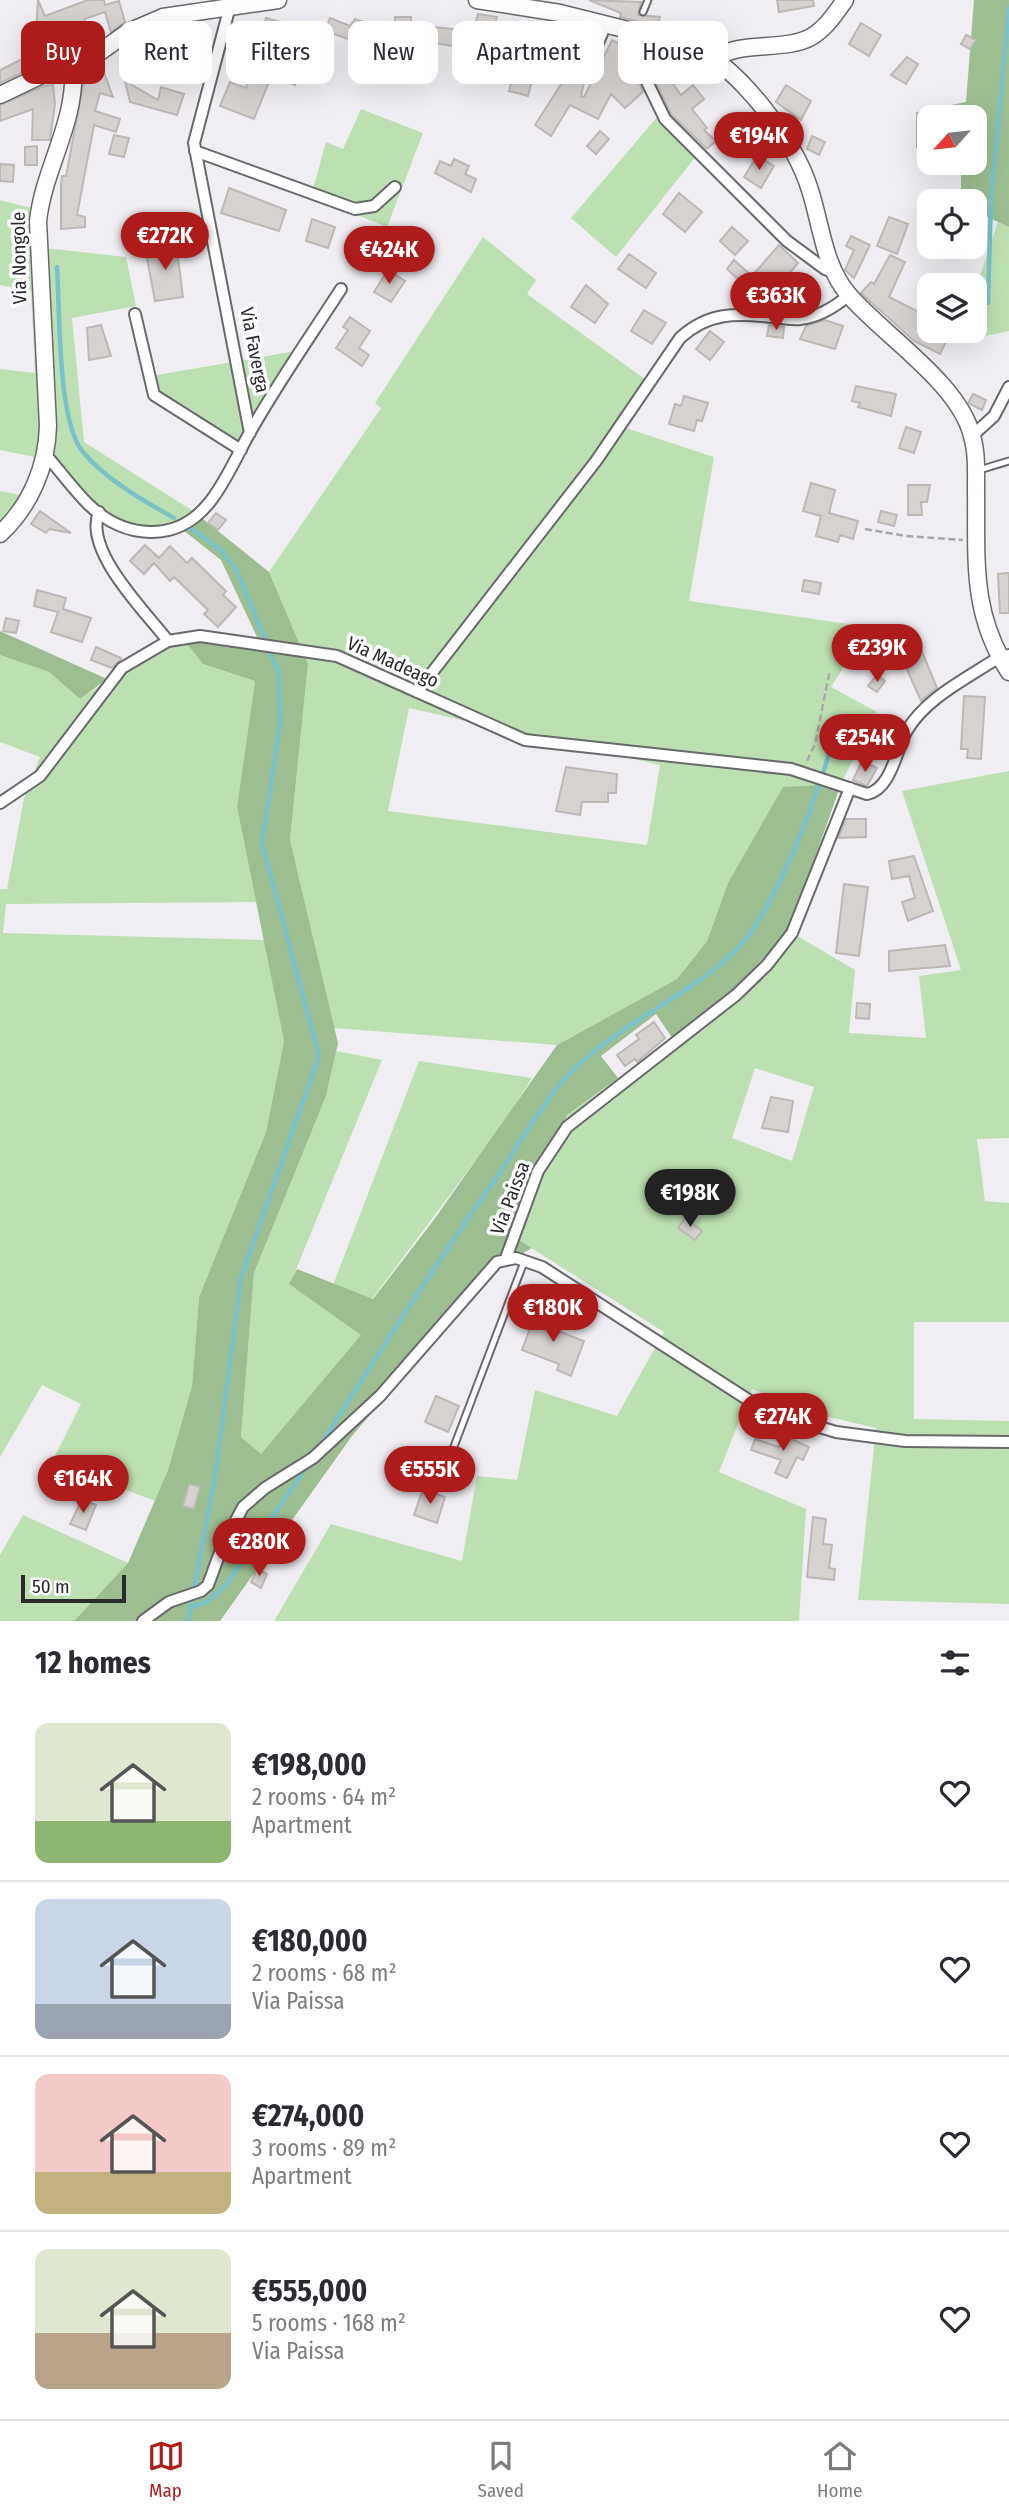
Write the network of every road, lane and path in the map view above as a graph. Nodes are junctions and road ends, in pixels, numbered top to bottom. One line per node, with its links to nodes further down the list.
1 (278, 0): 5 (street)
2 (477, 0): 6 (street)
3 (648, 0): 7 (lane)
4 (845, 0): 12 (street)
5 (229, 6): 11 (street); 13 (street, Via Faverga)
6 (561, 6): 8 (street)
7 (643, 12)
8 (609, 23): 9 (street); 10 (lane)
9 (618, 24)
10 (604, 35)
11 (105, 49)
12 (728, 52)
13 (212, 67)
14 (728, 73): 22 (street)
15 (23, 84): 19 (street)
16 (72, 84): 30 (street, Via Nongole)
17 (207, 84): 20 (street, Via Faverga)
18 (648, 84): 22 (street)
19 (0, 95)
20 (195, 151): 21 (street); 27 (street, Via Faverga)
21 (394, 187)
22 (835, 273): 24 (street)
23 (341, 289): 27 (street)
24 (849, 295): 28 (street); 41 (street)
25 (135, 314): 29 (street)
26 (1009, 387): 28 (street)
27 (250, 433): 29 (street)
28 (972, 436): 32 (street)
29 (241, 450): 33 (street)
30 (46, 455): 33 (street); 35 (street, Via Nongole)
31 (1009, 461): 32 (lane)
32 (975, 471): 36 (street)
33 (99, 512): 37 (street)
34 (865, 529): 36 (path)
35 (0, 534)
36 (976, 540): 38 (street)
37 (169, 641): 41 (street, Via Madeago); 44 (street, Via Madeago)
38 (1004, 656): 40 (street); 43 (street, Via Madeago)
39 (830, 670): 42 (path)
40 (1009, 672)
41 (417, 692): 42 (street, Via Madeago)
42 (791, 769): 43 (street, Via Madeago)
43 (850, 788): 45 (street, Via Paissa)
44 (0, 803)
45 (506, 1258): 46 (street); 49 (street, Via Paissa)
46 (525, 1259): 47 (street); 48 (lane)
47 (1009, 1442)
48 (450, 1457)
49 (143, 1621)

